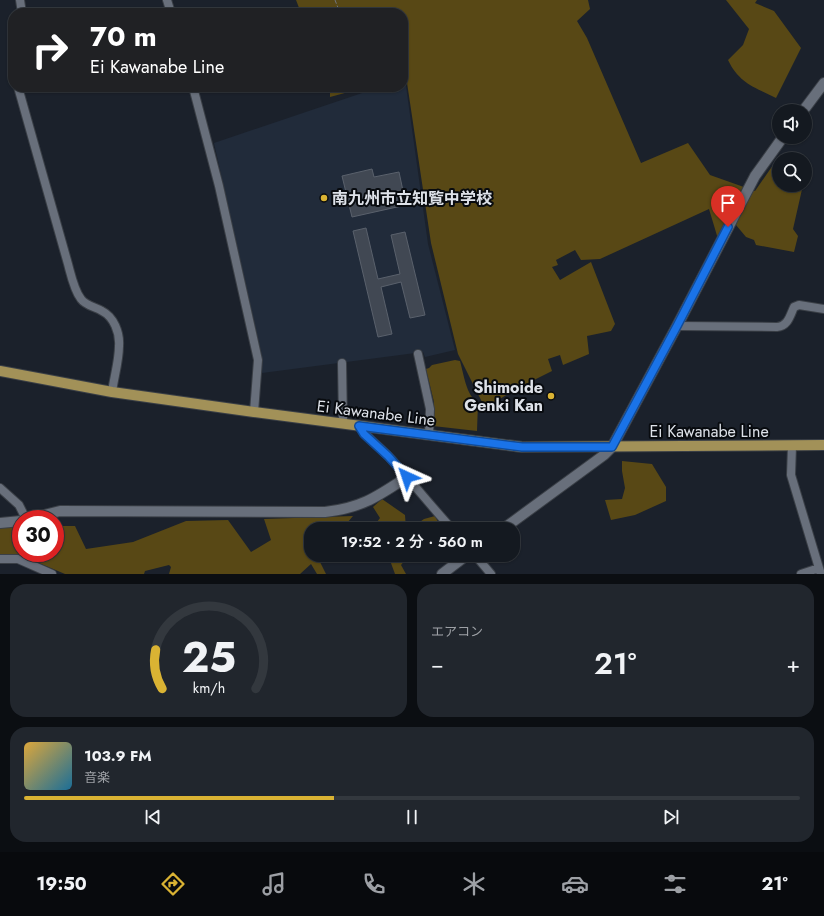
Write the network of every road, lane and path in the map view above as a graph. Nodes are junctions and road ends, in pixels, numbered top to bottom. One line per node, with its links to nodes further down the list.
1 (824, 83): 4 (street)
2 (19, 92): 11 (street)
3 (193, 92): 12 (street)
4 (808, 104)
5 (778, 144): 7 (street)
6 (824, 309): 7 (street)
7 (677, 326): 18 (street)
8 (418, 354): 15 (street)
9 (342, 363): 13 (street)
10 (0, 371): 11 (main road, Ei Kawanabe Line)
11 (112, 392): 12 (main road, Ei Kawanabe Line)
12 (254, 412): 13 (main road, Ei Kawanabe Line)
13 (343, 423): 14 (main road, Ei Kawanabe Line)
14 (359, 426): 15 (main road, Ei Kawanabe Line); 19 (street)
15 (429, 434): 18 (main road, Ei Kawanabe Line)
16 (824, 445): 17 (main road, Ei Kawanabe Line)
17 (792, 446): 18 (main road, Ei Kawanabe Line); 30 (street)
18 (612, 447): 26 (street)
19 (407, 477): 22 (street); 25 (street)
20 (0, 488): 21 (street)
21 (22, 510)
22 (64, 511)
23 (12, 521): 24 (street)
24 (0, 522)
25 (446, 522)
26 (513, 522)
27 (0, 559): 31 (street)
28 (458, 562): 32 (street)
29 (481, 562): 33 (street)
30 (820, 571): 34 (street)
31 (52, 574)
32 (442, 574)
33 (491, 574)
34 (801, 574)

